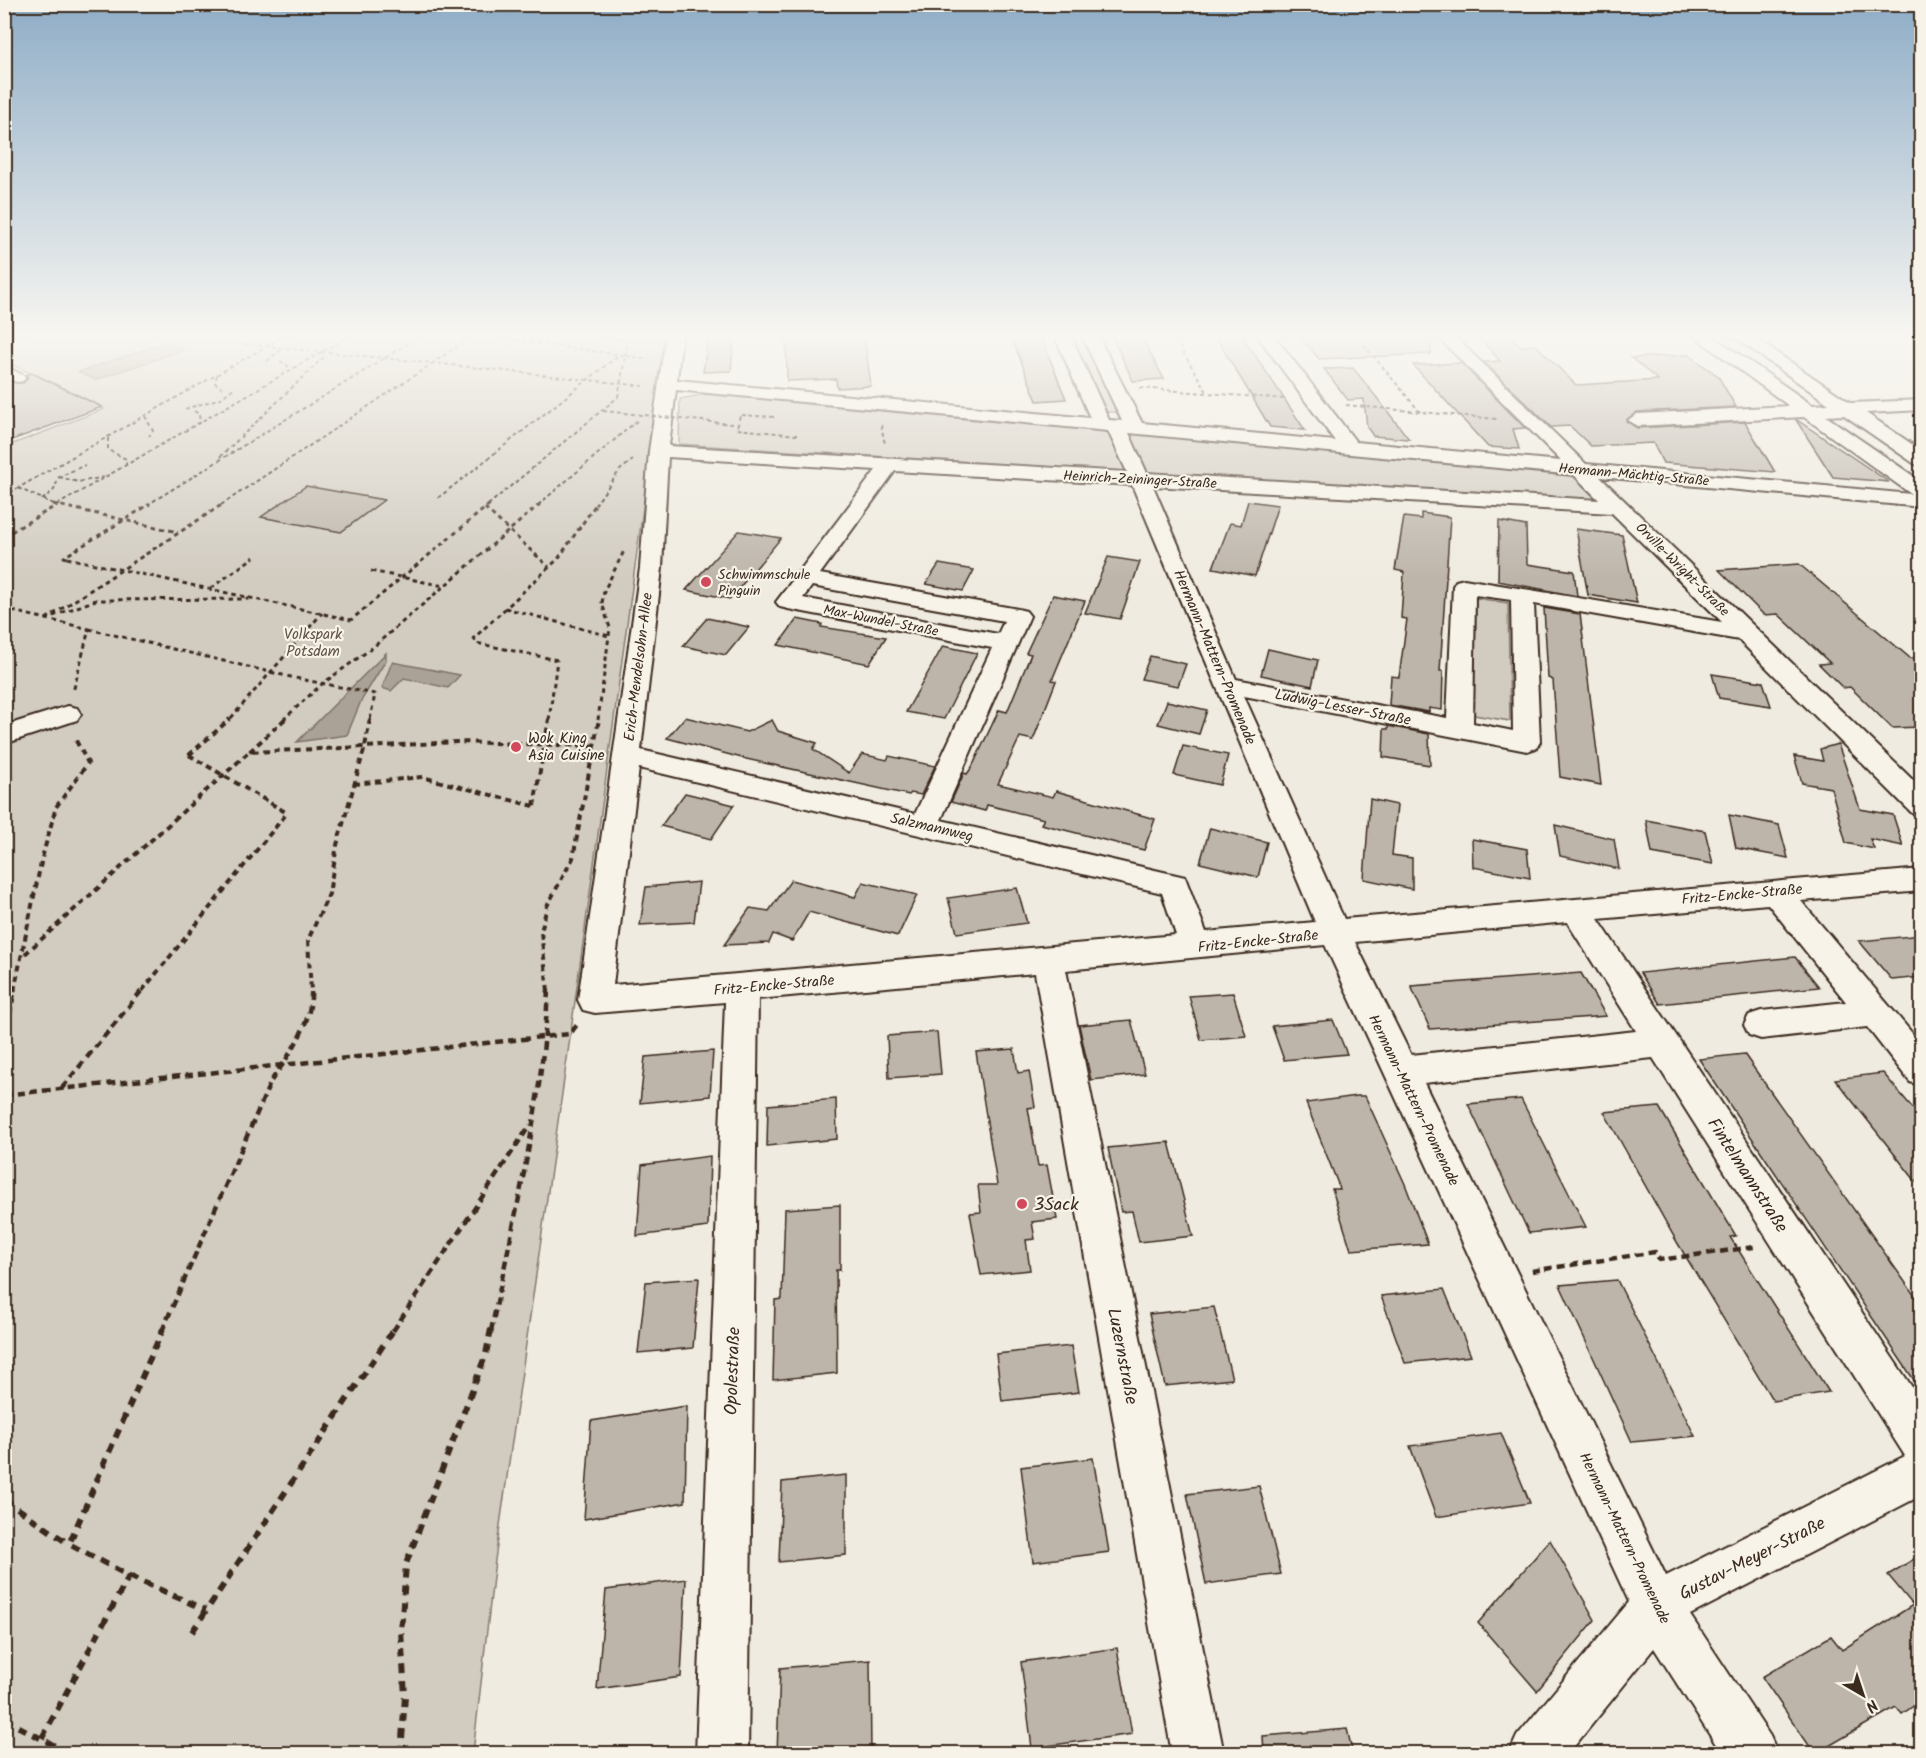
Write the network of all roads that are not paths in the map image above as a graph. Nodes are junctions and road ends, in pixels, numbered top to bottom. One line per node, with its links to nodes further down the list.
1 (658, 416): 13 (street, Erich-Mendelsohn-Allee)
2 (997, 416): 11 (street, Hermann-Mächtig-Straße)
3 (1111, 416): 11 (street, Hermann-Mattern-Promenade)
4 (1114, 416): 11 (street, Hermann-Mattern-Promenade)
5 (1326, 416): 12 (street)
6 (1526, 416): 16 (street, Orville-Wright-Straße)
7 (1733, 416): 10 (street)
8 (1811, 416): 18 (street)
9 (1857, 416): 15 (street)
10 (1636, 420)
11 (1117, 427): 12 (street, Hermann-Mächtig-Straße); 17 (street, Hermann-Mattern-Promenade)
12 (1351, 449): 16 (street, Hermann-Mächtig-Straße)
13 (659, 451): 14 (street, Heinrich-Zeininger-Straße); 27 (street, Erich-Mendelsohn-Allee)
14 (887, 455): 17 (street, Heinrich-Zeininger-Straße); 29 (street, Max-Wundel-Straße)
15 (1922, 460)
16 (1581, 470): 19 (street, Hermann-Mächtig-Straße); 20 (street, Orville-Wright-Straße)
17 (1140, 480): 20 (street, Heinrich-Zeininger-Straße); 23 (street, Hermann-Mattern-Promenade)
18 (1922, 492)
19 (1922, 501)
20 (1620, 507): 22 (street, Orville-Wright-Straße)
21 (1522, 596): 22 (street); 25 (street); 25 (street, Ludwig-Lesser-Straße)
22 (1748, 634): 28 (street, Orville-Wright-Straße)
23 (1226, 685): 25 (street, Ludwig-Lesser-Straße); 33 (street, Hermann-Mattern-Promenade)
24 (68, 714): 26 (street)
25 (1460, 729)
26 (4, 735)
27 (626, 756): 29 (street, Salzmannweg); 37 (street, Erich-Mendelsohn-Allee)
28 (1922, 806)
29 (924, 825): 34 (street, Salzmannweg)
30 (1922, 880): 31 (street, Fritz-Encke-Straße)
31 (1775, 891): 32 (street, Fritz-Encke-Straße); 38 (street)
32 (1575, 909): 33 (street, Fritz-Encke-Straße); 40 (street, Fintelmannstraße)
33 (1335, 933): 34 (street, Fritz-Encke-Straße); 41 (street, Hermann-Mattern-Promenade)
34 (1196, 947): 35 (street, Fritz-Encke-Straße)
35 (1048, 959): 36 (street, Fritz-Encke-Straße); 47 (street, Luzernstraße)
36 (742, 988): 37 (street, Fritz-Encke-Straße); 46 (street, Opolestraße)
37 (595, 1000)
38 (1873, 1013): 39 (street); 42 (street)
39 (1761, 1025)
40 (1662, 1043): 41 (street); 43 (street, Fintelmannstraße)
41 (1401, 1071): 45 (street, Hermann-Mattern-Promenade)
42 (1922, 1071)
43 (1922, 1442)
44 (1922, 1471): 45 (street, Gustav-Meyer-Straße)
45 (1656, 1607): 48 (street, Gustav-Meyer-Straße); 49 (street, Hermann-Mattern-Promenade)
46 (722, 1754)
47 (1198, 1754)
48 (1535, 1754)
49 (1752, 1754)

